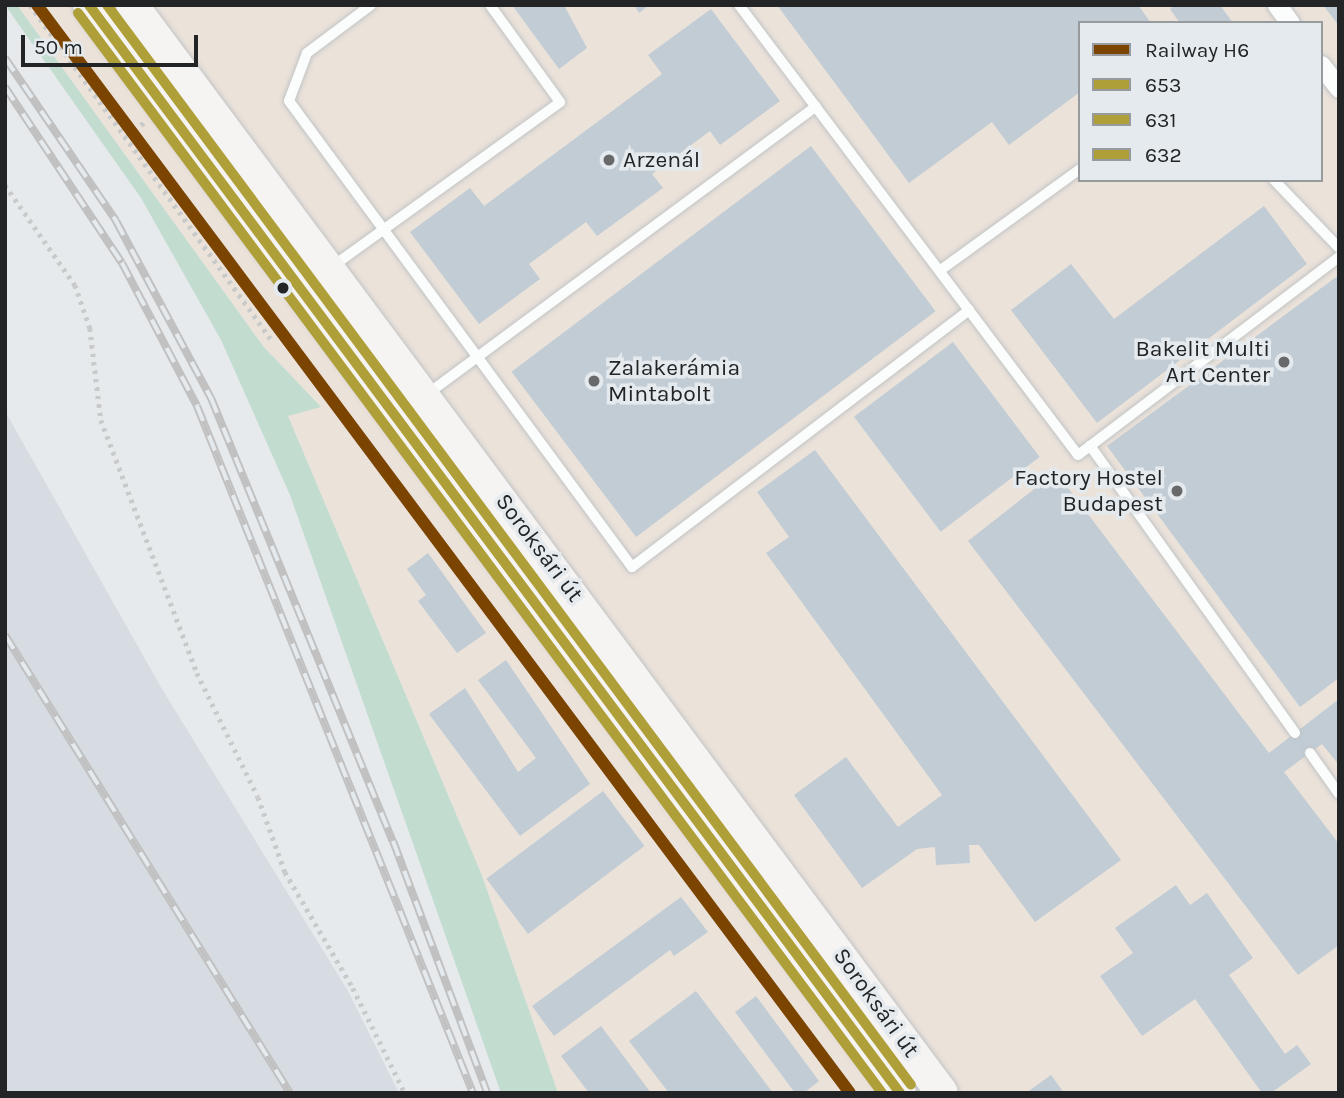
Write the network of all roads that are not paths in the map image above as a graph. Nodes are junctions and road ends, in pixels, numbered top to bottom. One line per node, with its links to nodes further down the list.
1 (89, 5): 25 (main road, Soroksári út)
2 (132, 5): 16 (main road, Soroksári út)
3 (371, 5): 13 (lane)
4 (490, 5): 13 (lane)
5 (739, 5): 10 (lane)
6 (1277, 5): 7 (street)
7 (1289, 21)
8 (1323, 68): 9 (street)
9 (1339, 88)
10 (816, 106): 17 (lane); 19 (lane)
11 (1078, 170): 17 (lane)
12 (1276, 182): 14 (lane)
13 (382, 231): 16 (lane); 19 (lane)
14 (1339, 248)
15 (1339, 257): 21 (lane)
16 (330, 269): 20 (main road, Soroksári út)
17 (942, 269): 18 (lane)
18 (969, 310): 19 (lane); 21 (lane)
19 (476, 358): 20 (lane)
20 (426, 395): 26 (main road, Soroksári út)
21 (1090, 446): 22 (lane)
22 (1295, 733)
23 (1310, 753): 24 (lane)
24 (1339, 794)
25 (900, 1093)
26 (942, 1093)

